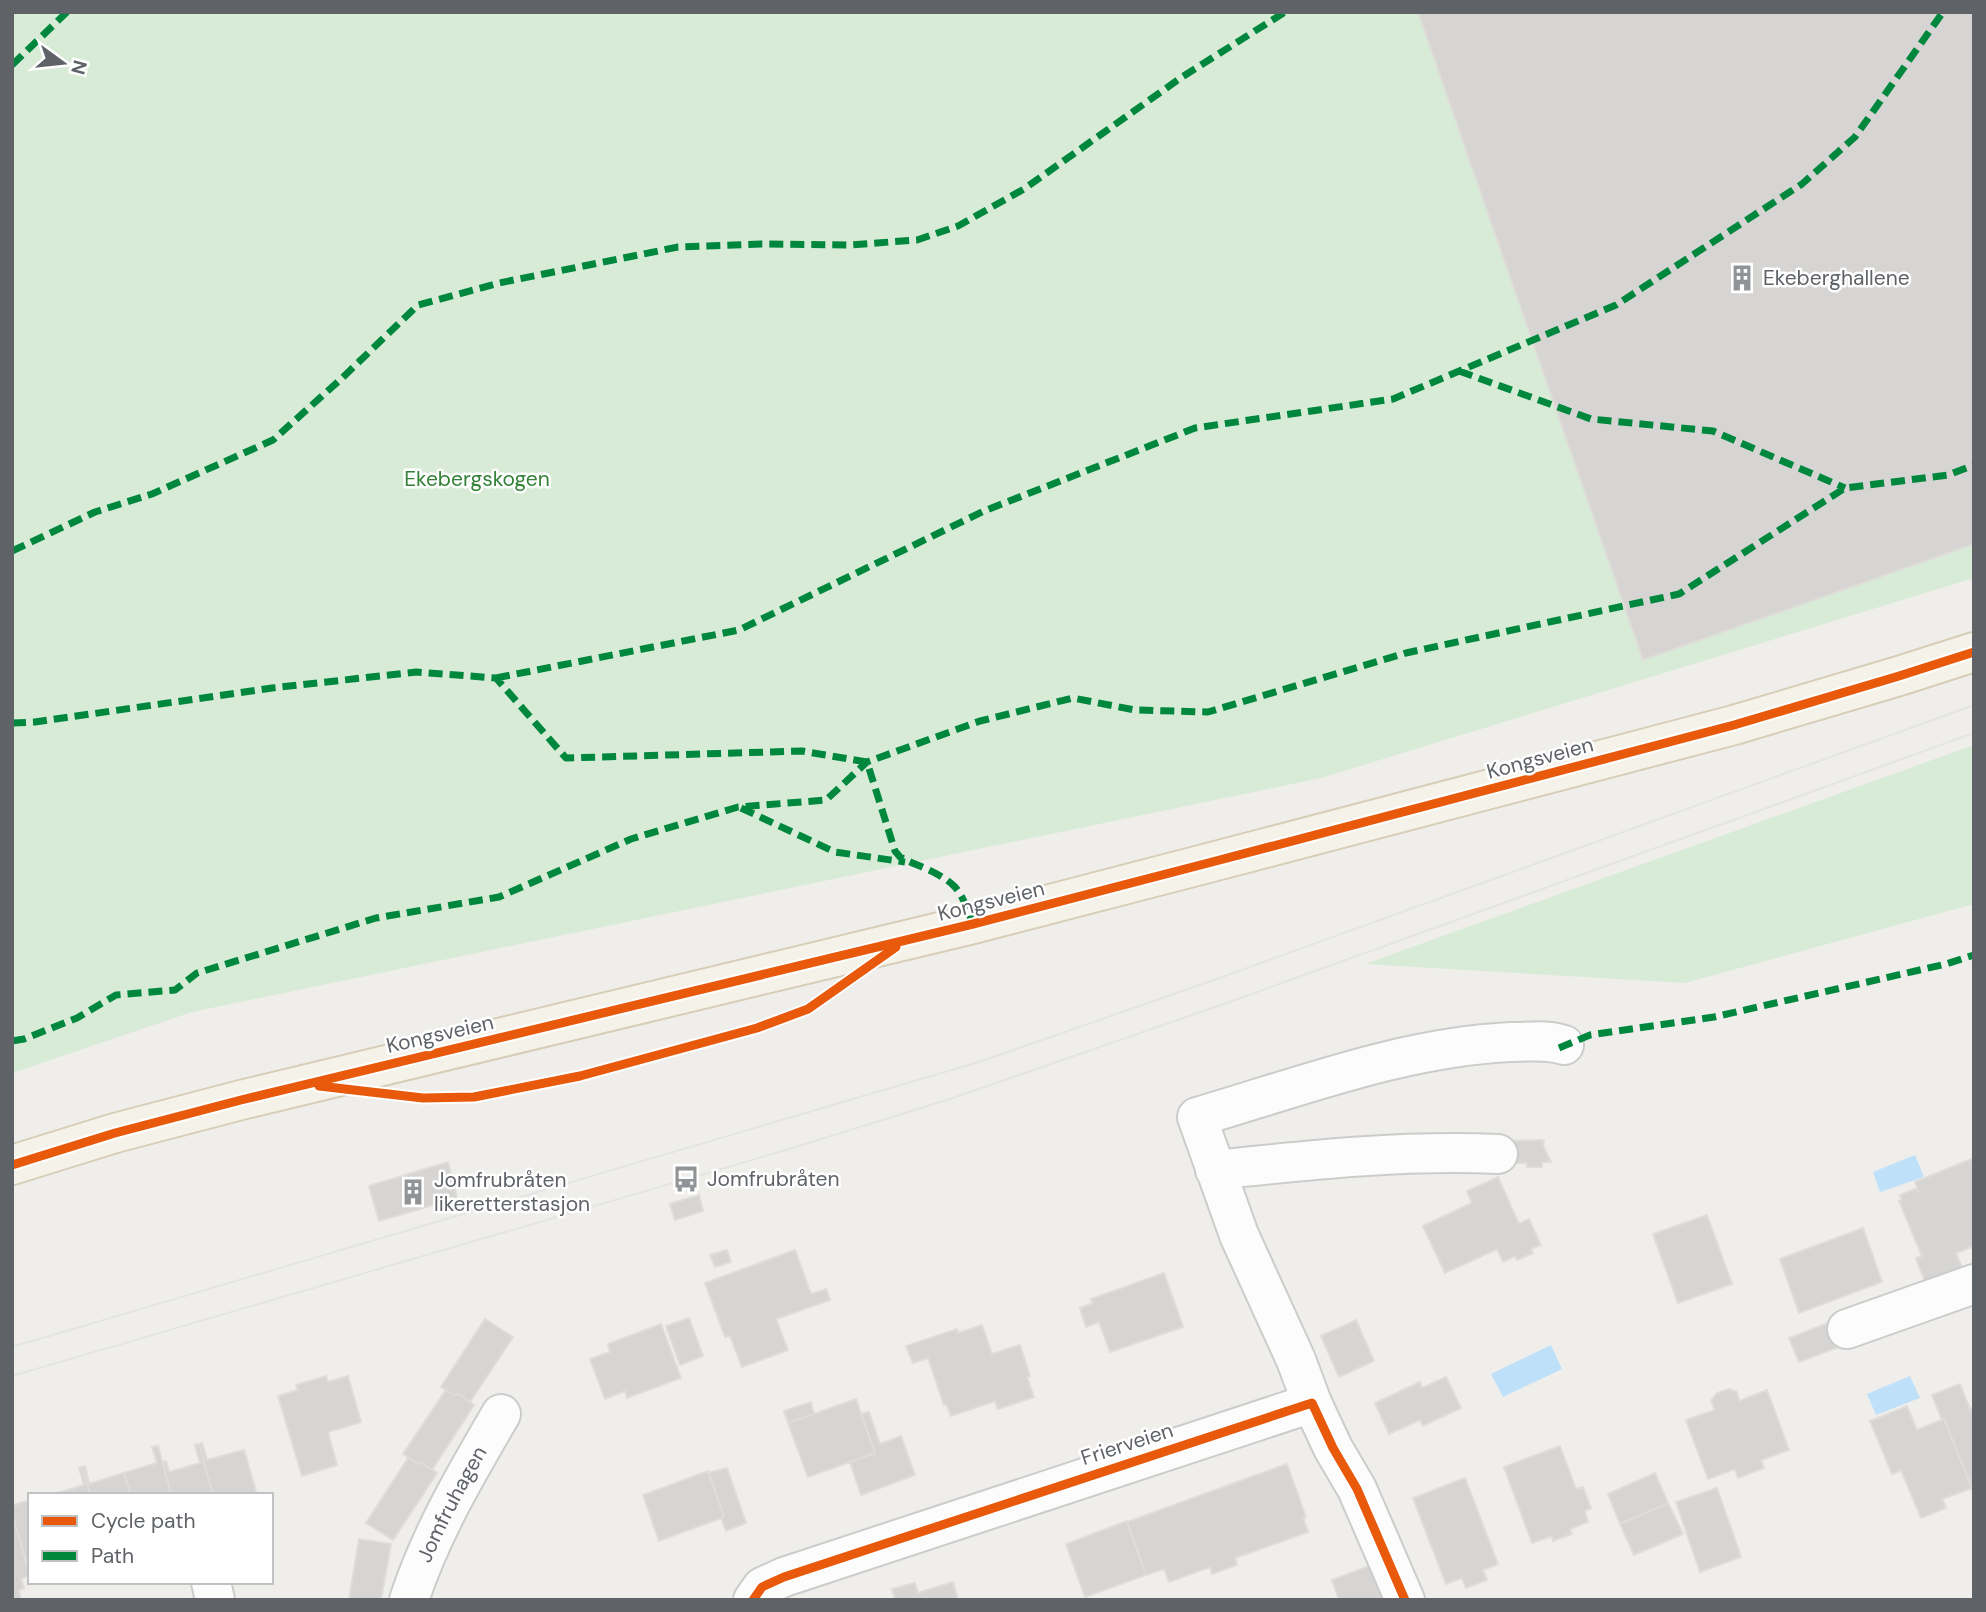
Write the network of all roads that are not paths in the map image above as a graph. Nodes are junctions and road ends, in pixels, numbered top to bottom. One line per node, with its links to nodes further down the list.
1 (1974, 652): 4 (main road, Kongsveien)
2 (1564, 1045): 5 (street)
3 (1498, 1154): 5 (street)
4 (12, 1165)
5 (1215, 1170): 8 (street)
6 (1974, 1284): 7 (street)
7 (1847, 1329)
8 (1312, 1403): 11 (street, Frierveien); 12 (street)
9 (501, 1413): 10 (street, Jomfruhagen)
10 (409, 1600)
11 (753, 1600)
12 (1405, 1600)

